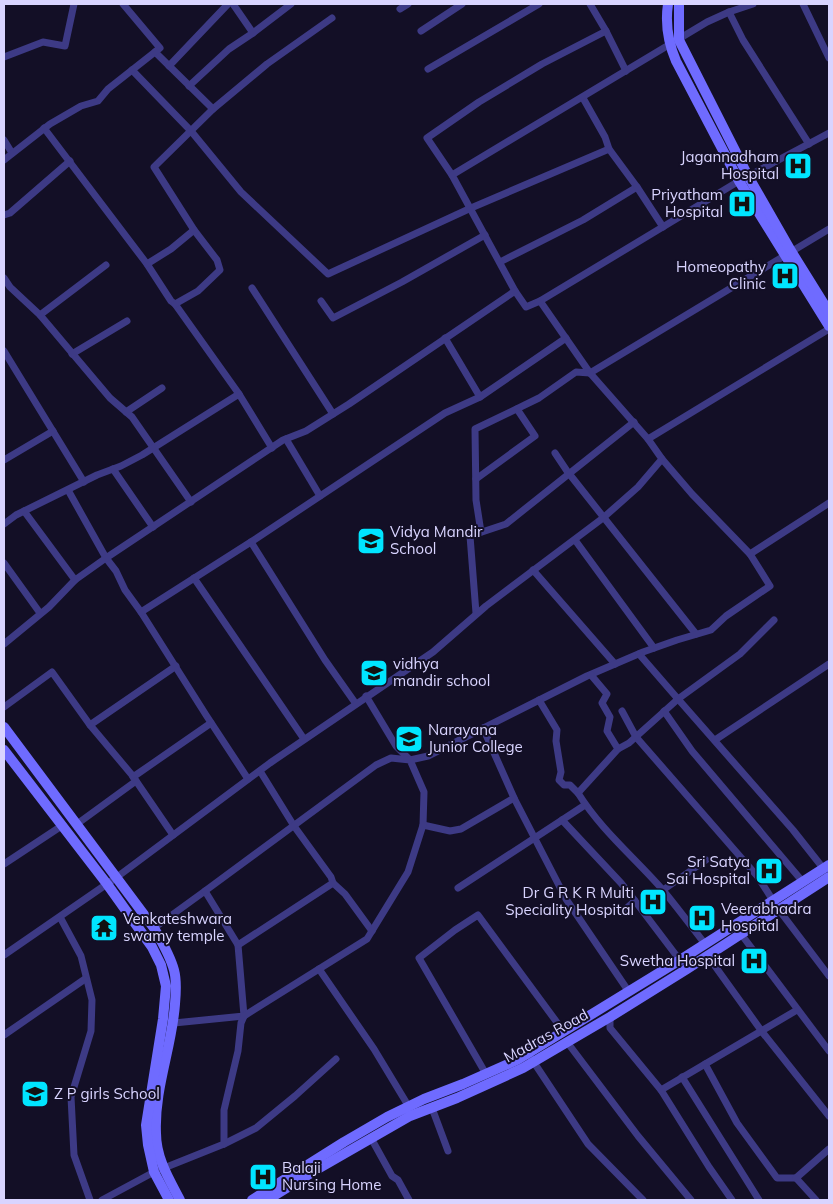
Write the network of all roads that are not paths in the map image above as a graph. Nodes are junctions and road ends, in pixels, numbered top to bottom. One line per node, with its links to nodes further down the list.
1 (74, 4): 22 (street)
2 (124, 4): 21 (street)
3 (228, 4): 24 (street)
4 (233, 4): 19 (street)
5 (291, 4): 19 (street)
6 (408, 4): 14 (street)
7 (462, 4): 17 (street)
8 (539, 4): 25 (street)
9 (590, 4): 18 (street)
10 (668, 4): 20 (main road)
11 (679, 4): 20 (main road)
12 (753, 4): 15 (street)
13 (806, 5): 23 (street)
14 (400, 9)
15 (729, 12): 20 (street); 35 (street)
16 (332, 18): 30 (street)
17 (421, 31)
18 (606, 31): 27 (street); 40 (street)
19 (253, 33): 28 (street)
20 (674, 43): 27 (street); 41 (main road)
21 (155, 52): 24 (street); 26 (street)
22 (4, 57)
23 (829, 58)
24 (169, 66): 28 (street)
25 (428, 69)
26 (132, 70): 31 (street); 32 (street)
27 (626, 71): 29 (street)
28 (189, 86): 30 (street)
29 (583, 98): 36 (street); 40 (street)
30 (212, 109): 32 (street)
31 (44, 128): 37 (street); 39 (street)
32 (192, 131): 43 (street); 47 (street)
33 (829, 133): 35 (street)
34 (4, 140): 37 (street)
35 (809, 144): 41 (street)
36 (609, 150): 42 (street); 43 (street)
37 (12, 154): 38 (street)
38 (4, 160)
39 (70, 161): 44 (street); 51 (street)
40 (452, 175): 43 (street)
41 (744, 179): 45 (street); 49 (main road)
42 (637, 187): 45 (street); 50 (street)
43 (471, 209): 48 (street)
44 (4, 215)
45 (663, 227): 57 (street)
46 (829, 229): 49 (street)
47 (194, 230): 51 (street); 58 (street)
48 (485, 235): 50 (street); 56 (street)
49 (788, 253): 59 (main road); 62 (main road); 67 (street)
50 (500, 262): 55 (street)
51 (147, 264): 58 (street)
52 (106, 265): 60 (street)
53 (4, 278): 60 (street)
54 (252, 288): 73 (street)
55 (515, 291): 57 (street); 63 (street)
56 (321, 301)
57 (540, 301): 64 (street)
58 (175, 304): 69 (street)
59 (829, 312)
60 (40, 315): 66 (street)
61 (127, 321): 66 (street)
62 (829, 328): 77 (street)
63 (445, 338): 70 (street); 73 (street)
64 (566, 338): 67 (street); 70 (street)
65 (4, 352): 75 (street)
66 (72, 354): 72 (street)
67 (590, 373): 71 (street); 74 (street)
68 (162, 388): 72 (street)
69 (239, 394): 78 (street); 79 (street)
70 (480, 396): 88 (street)
71 (517, 409): 85 (street); 85 (street)
72 (126, 412): 78 (street)
73 (333, 414): 76 (street)
74 (634, 422): 77 (street); 84 (street)
75 (53, 431): 82 (street); 86 (street)
76 (286, 439): 79 (street); 88 (street)
77 (648, 439): 81 (street)
78 (154, 447): 83 (street); 89 (street)
79 (272, 448): 89 (street)
80 (555, 453): 84 (street)
81 (662, 459): 92 (street); 98 (street)
82 (4, 460)
83 (113, 469): 86 (street); 94 (street)
84 (570, 474): 92 (street); 95 (street)
85 (476, 479): 95 (street)
86 (84, 482): 87 (street)
87 (68, 490): 91 (street); 99 (street)
88 (320, 496): 97 (street)
89 (191, 502): 94 (street)
90 (829, 503): 98 (street)
91 (24, 511): 93 (street); 103 (street)
92 (603, 518): 96 (street); 108 (street)
93 (4, 524)
94 (153, 527): 99 (street)
95 (481, 532): 106 (street)
96 (574, 540): 101 (street); 110 (street)
97 (251, 542): 102 (street); 119 (street)
98 (750, 554): 108 (street)
99 (106, 558): 103 (street); 104 (street)
100 (4, 563): 105 (street)
101 (533, 570): 106 (street); 112 (street)
102 (194, 578): 104 (street); 128 (street)
103 (75, 580): 105 (street)
104 (142, 612): 114 (street)
105 (40, 613): 109 (street)
106 (476, 613): 116 (street)
107 (774, 620): 117 (street)
108 (696, 634): 110 (street)
109 (4, 643)
110 (654, 648): 111 (street)
111 (638, 654): 112 (street); 117 (street)
112 (615, 664): 115 (street)
113 (829, 664): 129 (street)
114 (176, 666): 123 (street); 124 (street)
115 (590, 675): 118 (street); 130 (street)
116 (366, 696): 119 (street); 132 (street)
117 (678, 698): 121 (street); 129 (street)
118 (539, 700): 126 (street); 136 (street)
119 (356, 704): 128 (street)
120 (4, 708): 124 (street)
121 (664, 710): 127 (street); 150 (street)
122 (622, 711): 127 (street)
123 (212, 723): 134 (street); 135 (street)
124 (90, 725): 134 (street)
125 (4, 727): 140 (main road)
126 (483, 728): 132 (street); 137 (street)
127 (636, 736): 130 (street); 157 (street)
128 (304, 739): 133 (street)
129 (714, 740): 148 (street)
130 (618, 749): 136 (street)
131 (4, 750): 142 (main road)
132 (410, 760): 141 (street); 143 (street)
133 (260, 771): 135 (street); 143 (street)
134 (135, 779): 140 (street); 144 (street)
135 (248, 779): 144 (street)
136 (578, 794): 138 (street)
137 (514, 798): 141 (street); 145 (street)
138 (585, 805): 139 (street); 154 (street)
139 (562, 820): 145 (street); 156 (street)
140 (77, 824): 149 (main road)
141 (422, 824): 161 (street)
142 (62, 825): 147 (street); 152 (main road)
143 (294, 825): 151 (street); 155 (street)
144 (173, 835): 149 (street)
145 (535, 838): 153 (street); 172 (street)
146 (706, 860): 154 (street)
147 (5, 861)
148 (827, 870): 150 (main road); 157 (main road, Madras Road)
149 (117, 877): 152 (street); 160 (main road)
150 (802, 882): 157 (main road)
151 (333, 883): 161 (street); 164 (street)
152 (107, 884): 159 (street); 194 (main road)
153 (458, 888)
154 (663, 890): 163 (street)
155 (205, 891): 160 (street); 164 (street)
156 (635, 901): 158 (street); 167 (street)
157 (776, 905): 162 (main road, Madras Road); 163 (main road); 170 (street)
158 (621, 913)
159 (60, 917): 165 (street); 171 (street)
160 (154, 928): 176 (main road)
161 (372, 931): 168 (street)
162 (740, 934): 166 (main road, Madras Road); 173 (street)
163 (704, 944): 167 (main road)
164 (238, 945): 174 (street)
165 (4, 955)
166 (707, 955): 169 (main road, Madras Road); 177 (street)
167 (680, 960): 169 (street); 172 (main road)
168 (319, 969): 174 (street); 187 (street)
169 (687, 969): 175 (main road, Madras Road)
170 (829, 976)
171 (86, 979): 178 (street); 196 (street)
172 (629, 992): 179 (main road)
173 (797, 1010): 177 (street); 180 (street)
174 (244, 1016): 176 (street); 191 (street)
175 (610, 1017): 179 (main road, Madras Road); 186 (street)
176 (174, 1023): 194 (main road)
177 (762, 1031): 183 (street); 189 (street)
178 (4, 1035)
179 (565, 1037): 181 (main road); 184 (street); 204 (street)
180 (829, 1051)
181 (531, 1057): 184 (main road); 188 (main road, Madras Road); 203 (street)
182 (336, 1059): 191 (street)
183 (705, 1064): 185 (street); 195 (street)
184 (486, 1074): 187 (main road)
185 (682, 1077): 186 (street); 206 (street)
186 (661, 1090): 205 (street)
187 (409, 1106): 200 (main road)
188 (432, 1108): 190 (main road, Madras Road); 193 (street)
189 (829, 1116)
190 (371, 1138): 201 (main road, Madras Road); 202 (street)
191 (224, 1144): 194 (street)
192 (829, 1149): 195 (street)
193 (448, 1151)
194 (158, 1170): 197 (street); 198 (main road); 199 (main road)
195 (796, 1178): 207 (street)
196 (90, 1200)
197 (102, 1200)
198 (168, 1200)
199 (180, 1200)
200 (252, 1200)
201 (267, 1200)
202 (409, 1200)
203 (643, 1200)
204 (692, 1200)
205 (732, 1200)
206 (759, 1200)
207 (816, 1200)

